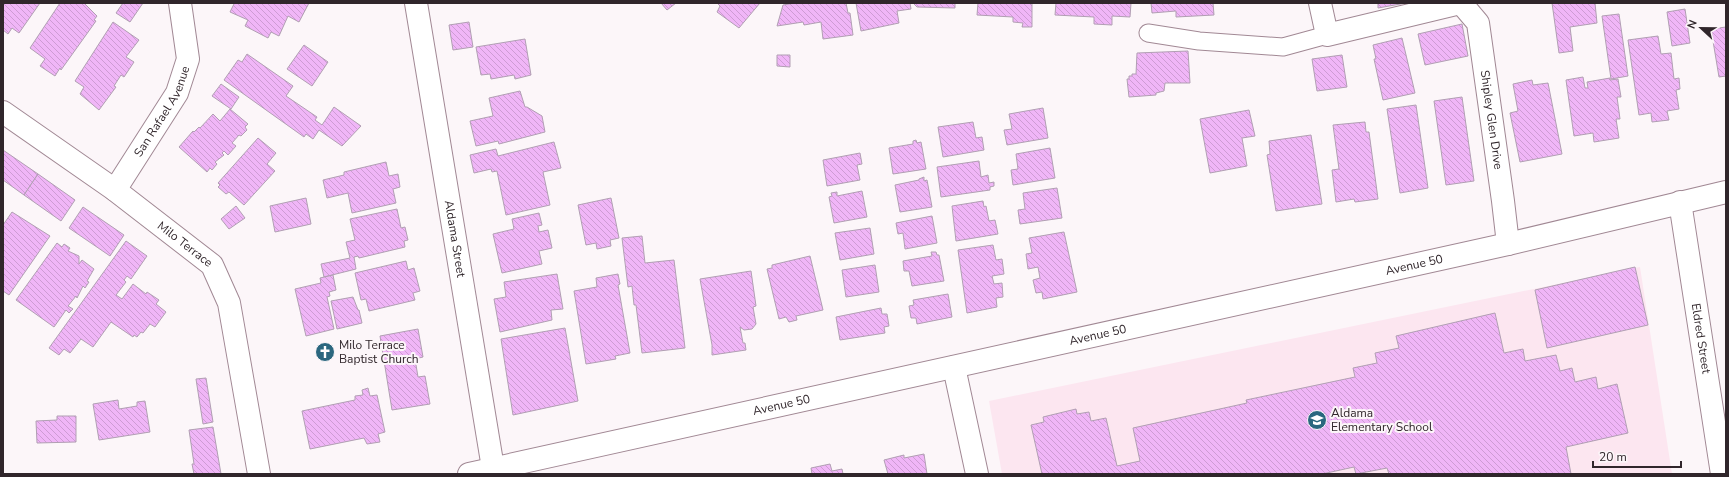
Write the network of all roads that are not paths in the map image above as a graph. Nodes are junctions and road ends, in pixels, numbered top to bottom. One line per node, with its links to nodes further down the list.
1 (180, 3): 8 (street, San Rafael Avenue)
2 (416, 3): 13 (street, Aldama Street)
3 (1320, 3): 6 (street)
4 (1460, 3): 6 (street); 11 (street, Shipley Glen Drive)
5 (1148, 34): 6 (lane)
6 (1327, 35)
7 (3, 112): 8 (street, Milo Terrace)
8 (115, 190): 14 (street, Milo Terrace)
9 (1726, 192): 10 (street, Avenue 50)
10 (1680, 202): 11 (street, Avenue 50); 17 (street, Eldred Street)
11 (1508, 244): 12 (street, Avenue 50)
12 (954, 367): 13 (street, Avenue 50); 16 (street)
13 (493, 471): 15 (street, Avenue 50)
14 (259, 474)
15 (469, 474)
16 (976, 474)
17 (1722, 474)

